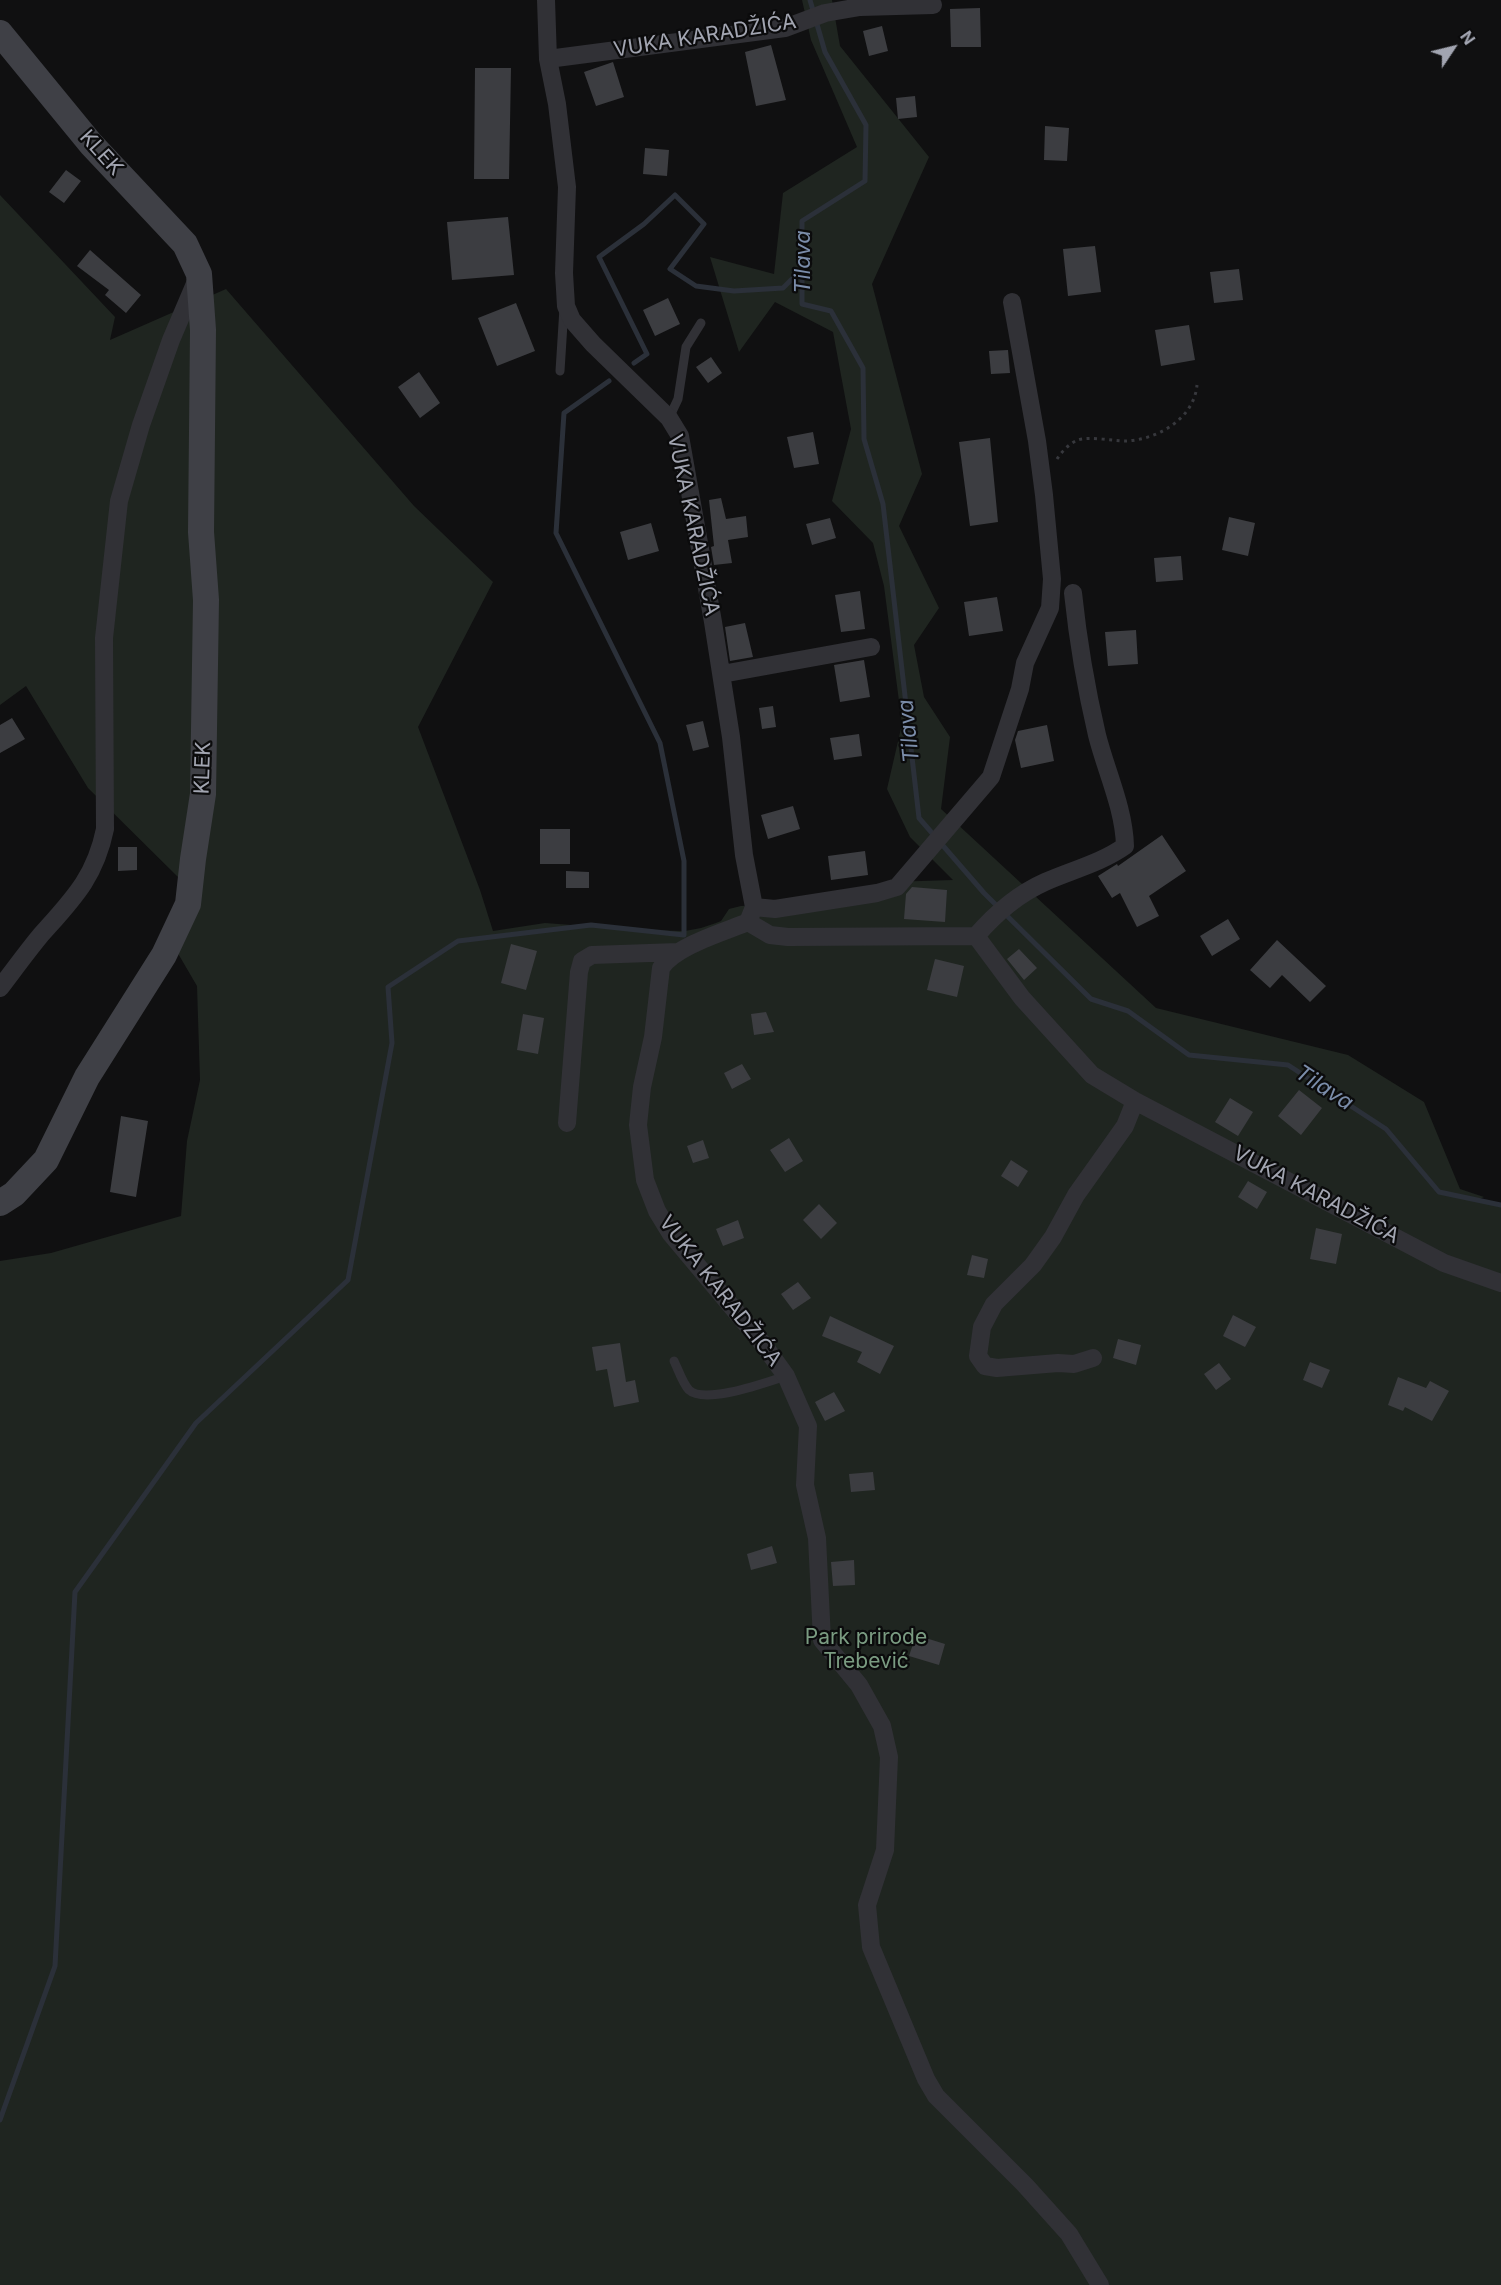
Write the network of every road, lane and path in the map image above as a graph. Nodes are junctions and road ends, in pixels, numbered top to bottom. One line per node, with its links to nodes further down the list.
1 (546, 0): 5 (street, VUKA KARADŽIĆA)
2 (866, 3): 3 (street, VUKA KARADŽIĆA); 5 (street, VUKA KARADŽIĆA)
3 (933, 5)
4 (0, 33): 6 (street, KLEK)
5 (548, 59): 8 (street, VUKA KARADŽIĆA)
6 (199, 274): 20 (street); 23 (street, KLEK)
7 (1012, 302): 17 (street)
8 (566, 306): 10 (lane); 12 (street, VUKA KARADŽIĆA)
9 (701, 323): 12 (lane)
10 (560, 371)
11 (1197, 385): 13 (path)
12 (669, 418): 16 (street, VUKA KARADŽIĆA)
13 (1056, 461)
14 (1073, 593): 18 (street)
15 (871, 647): 16 (street)
16 (722, 674): 17 (street, VUKA KARADŽIĆA)
17 (751, 914): 18 (street); 19 (street, VUKA KARADŽIĆA)
18 (976, 936): 21 (street, VUKA KARADŽIĆA)
19 (678, 952): 22 (street); 27 (street, VUKA KARADŽIĆA)
20 (0, 988)
21 (1135, 1101): 24 (street, VUKA KARADŽIĆA); 25 (street)
22 (567, 1123)
23 (0, 1203)
24 (1501, 1282)
25 (1093, 1358)
26 (674, 1361): 27 (lane)
27 (786, 1376): 28 (street, VUKA KARADŽIĆA)
28 (1100, 2285)

